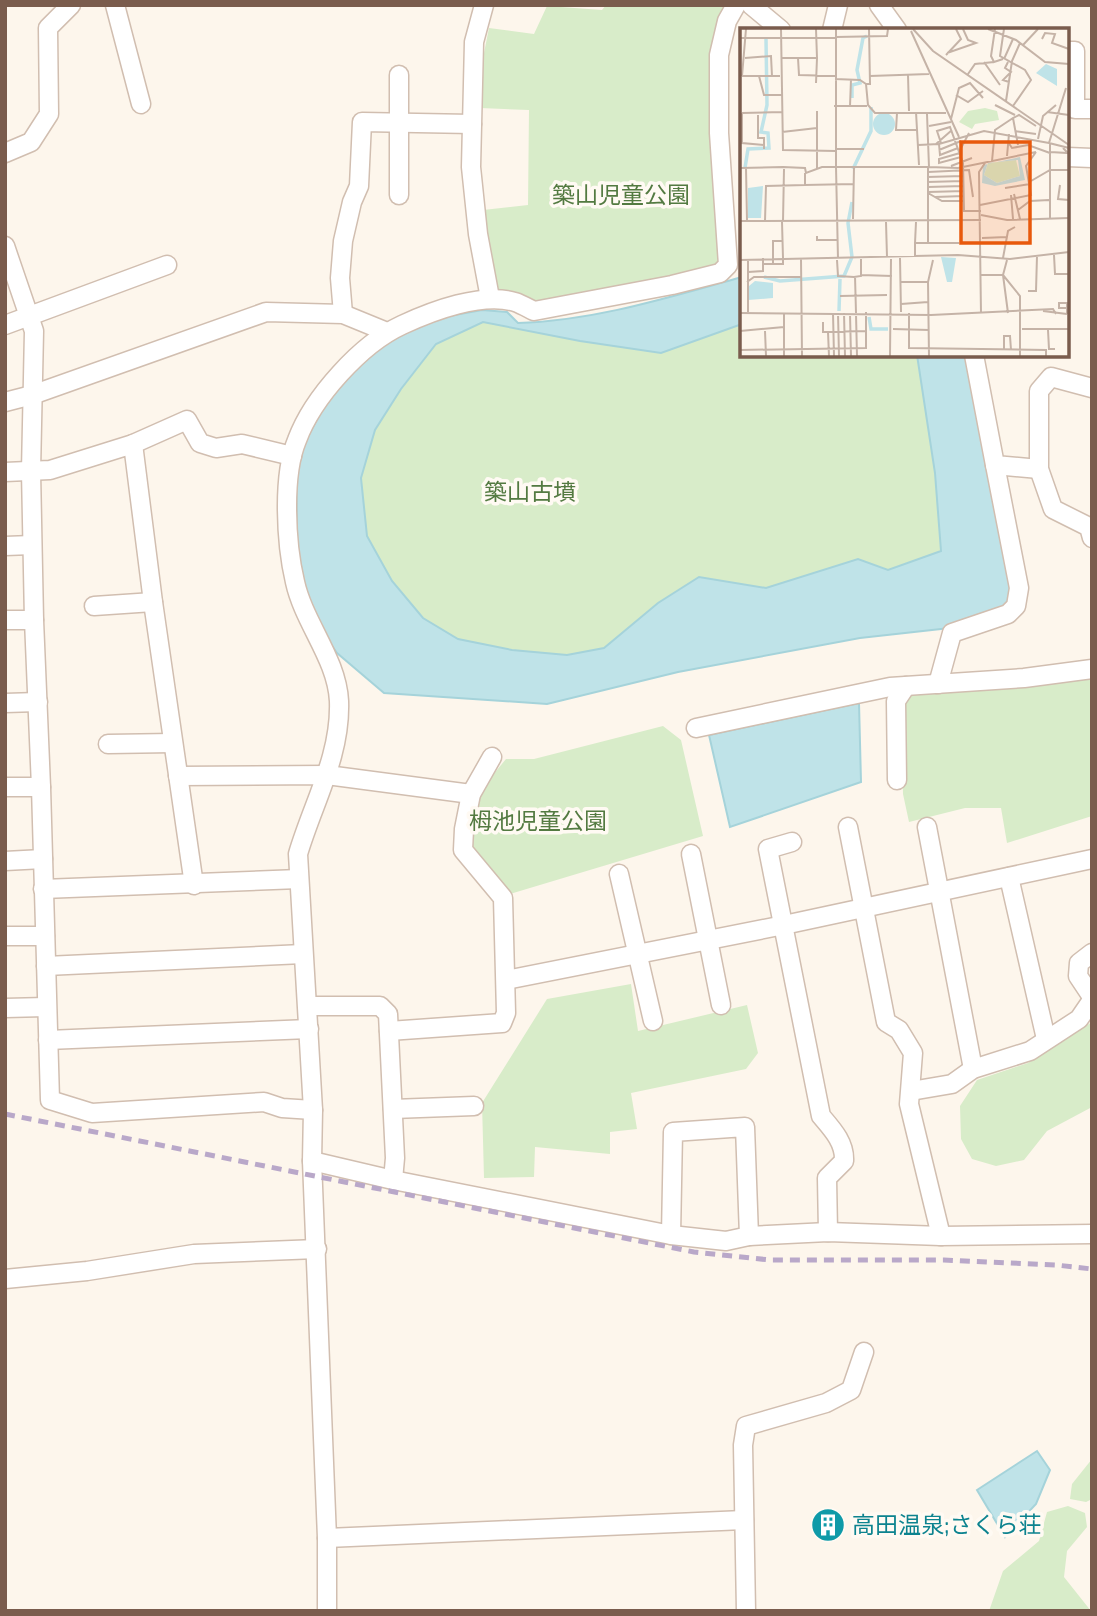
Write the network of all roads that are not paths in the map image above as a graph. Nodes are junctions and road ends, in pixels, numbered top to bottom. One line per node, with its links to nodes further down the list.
1 (71, 5): 17 (street)
2 (115, 5): 13 (street)
3 (484, 5): 16 (street)
4 (736, 5): 21 (street)
5 (751, 5): 8 (street)
6 (838, 5): 9 (street)
7 (879, 5): 10 (street)
8 (779, 28)
9 (832, 28)
10 (896, 28)
11 (1069, 51): 14 (street)
12 (399, 75): 15 (street)
13 (141, 104)
14 (1092, 109)
15 (400, 124): 16 (street); 20 (street); 25 (street)
16 (472, 124): 24 (street)
17 (5, 153)
18 (1069, 158): 19 (street)
19 (1092, 158)
20 (399, 195)
21 (734, 231): 24 (street)
22 (5, 246): 26 (street)
23 (167, 265): 26 (street)
24 (490, 298): 28 (street)
25 (343, 314): 28 (street); 31 (street)
26 (29, 316): 27 (street); 31 (street)
27 (5, 325)
28 (387, 332): 34 (street)
29 (974, 357): 35 (street)
30 (1092, 387): 36 (street)
31 (32, 395): 32 (street); 37 (street)
32 (5, 402)
33 (132, 444): 34 (street); 37 (street); 42 (street)
34 (292, 456): 55 (street)
35 (995, 465): 36 (street); 47 (street)
36 (1039, 470): 39 (street)
37 (31, 471): 38 (street); 40 (street)
38 (5, 472)
39 (1092, 538)
40 (32, 545): 41 (street); 45 (street)
41 (5, 546)
42 (153, 602): 43 (street); 52 (street)
43 (94, 606)
44 (5, 620): 45 (street)
45 (34, 620): 49 (street)
46 (1092, 669): 47 (street)
47 (938, 684): 48 (street)
48 (906, 686): 51 (street); 57 (street)
49 (38, 702): 50 (street); 58 (street)
50 (5, 703)
51 (696, 728)
52 (173, 743): 53 (street); 56 (street)
53 (108, 744)
54 (492, 757): 60 (street)
55 (327, 775): 56 (street); 60 (street); 70 (street)
56 (178, 776): 71 (street)
57 (897, 780)
58 (41, 786): 59 (street); 65 (street)
59 (5, 787)
60 (471, 794): 83 (street)
61 (848, 827): 74 (street)
62 (926, 827): 73 (street)
63 (792, 842): 75 (street)
64 (691, 854): 78 (street)
65 (43, 859): 67 (street); 72 (street)
66 (1092, 859): 69 (street)
67 (5, 861)
68 (619, 874): 81 (street)
69 (1009, 877): 73 (street); 93 (street)
70 (299, 879): 71 (street); 80 (street)
71 (194, 885): 72 (street)
72 (43, 889): 77 (street)
73 (939, 892): 74 (street); 94 (street)
74 (864, 908): 75 (street); 95 (street)
75 (784, 925): 78 (street); 101 (street)
76 (5, 936): 77 (street)
77 (45, 936): 82 (street)
78 (708, 940): 81 (street); 85 (street)
79 (1092, 953): 84 (street)
80 (303, 954): 82 (street); 86 (street)
81 (637, 954): 83 (street); 89 (street)
82 (46, 966): 87 (street)
83 (506, 980): 91 (street)
84 (1092, 998): 93 (street)
85 (721, 1004)
86 (308, 1006): 90 (street); 91 (street)
87 (46, 1007): 88 (street); 92 (street)
88 (5, 1008)
89 (653, 1021)
90 (309, 1029): 92 (street); 98 (street)
91 (389, 1031): 97 (street)
92 (48, 1040): 98 (street)
93 (1046, 1040): 94 (street)
94 (974, 1069): 95 (street)
95 (911, 1091): 105 (street)
96 (474, 1106): 97 (street)
97 (393, 1109): 100 (street)
98 (313, 1110): 99 (street)
99 (312, 1161): 100 (street); 106 (street)
100 (393, 1180): 103 (street)
101 (828, 1232): 104 (street); 105 (street)
102 (1092, 1234): 105 (street)
103 (671, 1235): 104 (street); 104 (street)
104 (749, 1236)
105 (941, 1236)
106 (317, 1249): 107 (street); 110 (street)
107 (5, 1279)
108 (864, 1352): 109 (street)
109 (744, 1520): 110 (street); 112 (street)
110 (327, 1538): 111 (street)
111 (327, 1611)
112 (746, 1611)

